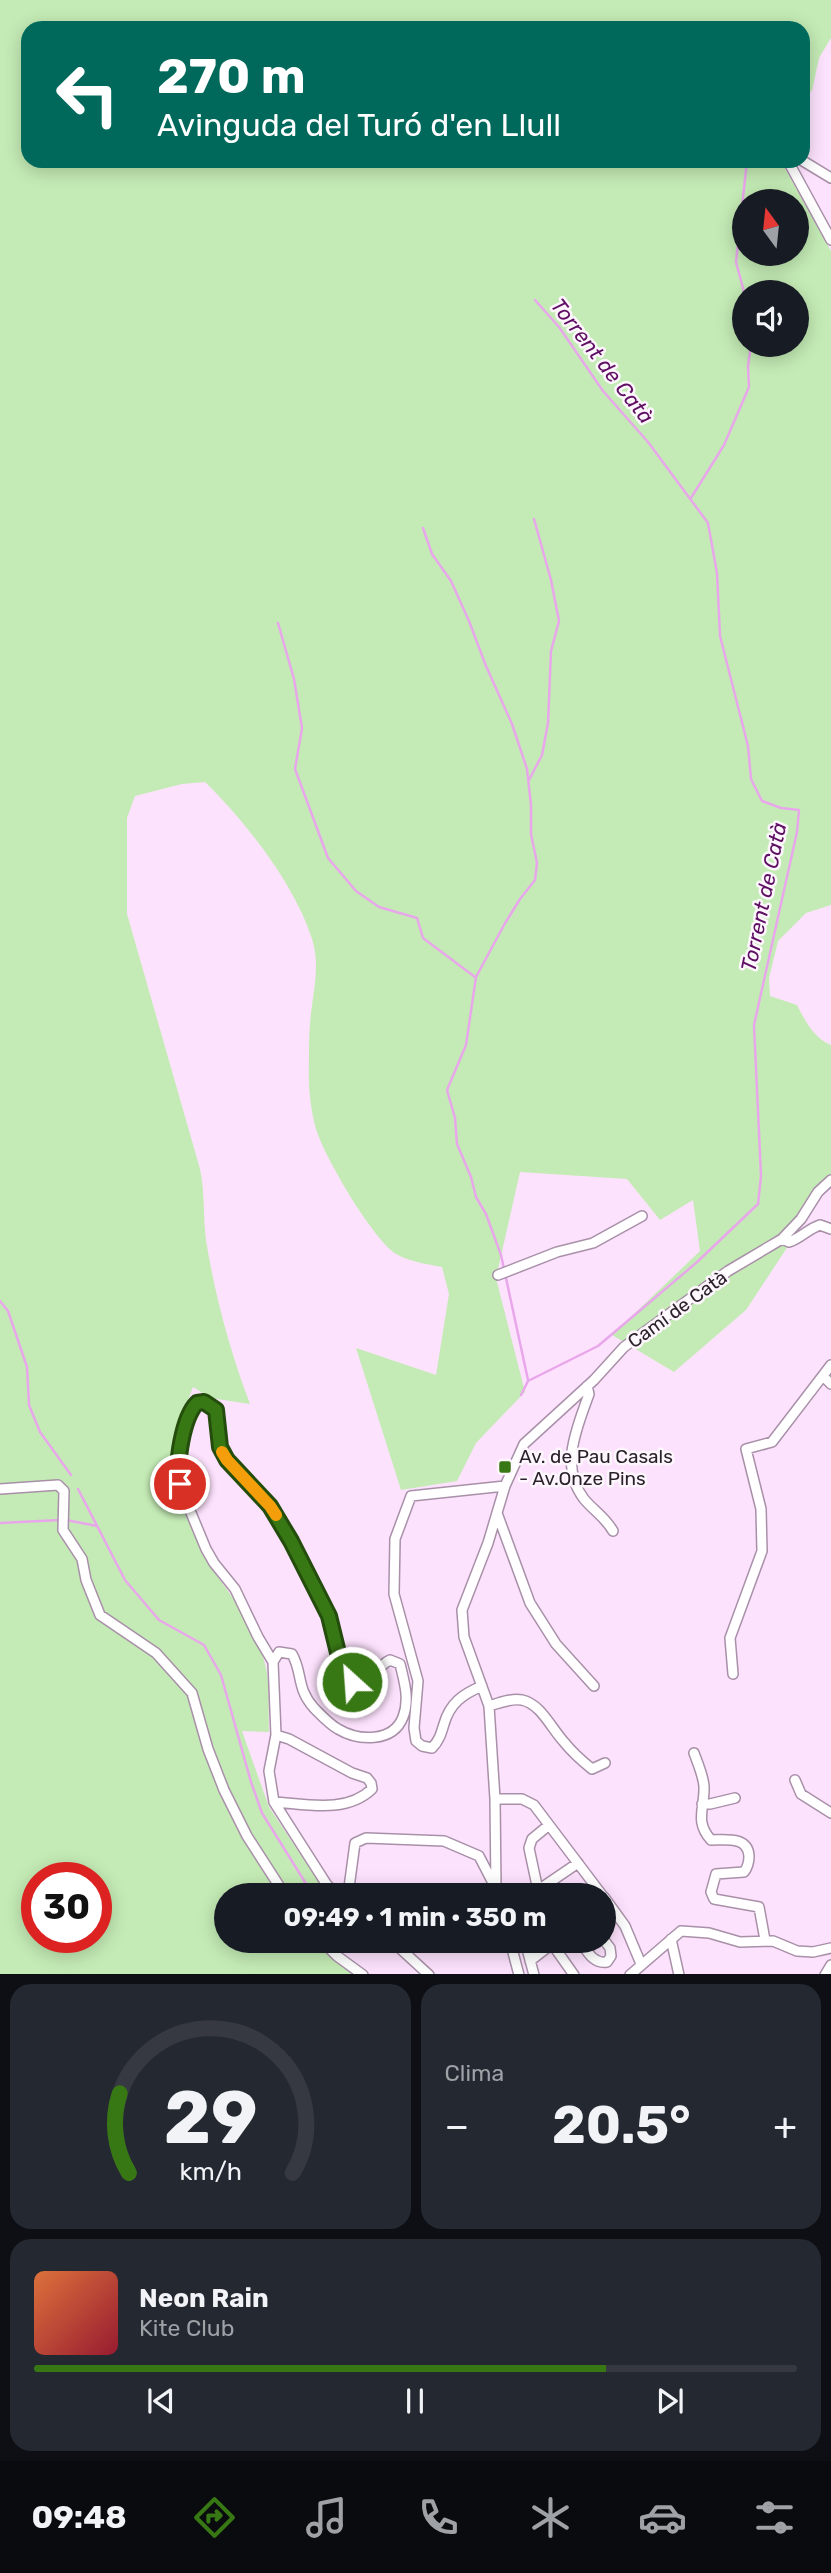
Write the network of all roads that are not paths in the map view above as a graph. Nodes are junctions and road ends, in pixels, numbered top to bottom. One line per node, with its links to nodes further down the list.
1 (810, 165): 3 (street)
2 (792, 168): 4 (street)
3 (831, 178)
4 (831, 240)
5 (831, 1180): 8 (street, Camí de Catà)
6 (642, 1216): 9 (street)
7 (831, 1229): 8 (street)
8 (782, 1239): 13 (street, Camí de Catà)
9 (498, 1275)
10 (831, 1366): 11 (street)
11 (823, 1376): 12 (street); 19 (street)
12 (831, 1384)
13 (587, 1386): 14 (street, Camí de Catà); 17 (street)
14 (505, 1486): 16 (street); 20 (street)
15 (0, 1489): 34 (street)
16 (497, 1512): 20 (street); 21 (street)
17 (613, 1531)
18 (273, 1662): 18 (street); 23 (street)
19 (733, 1674)
20 (482, 1686): 22 (street)
21 (594, 1686)
22 (489, 1706): 25 (street); 28 (street)
23 (276, 1735): 29 (street); 29 (street)
24 (694, 1754): 30 (street)
25 (605, 1763)
26 (795, 1780): 31 (street)
27 (735, 1798): 30 (street)
28 (495, 1799): 32 (street); 38 (street)
29 (274, 1802): 35 (street)
30 (702, 1804): 44 (street)
31 (831, 1814)
32 (549, 1825): 33 (street); 39 (street)
33 (578, 1863): 40 (street); 41 (street)
34 (277, 1883)
35 (326, 1883)
36 (350, 1883): 37 (street)
37 (493, 1883)
38 (497, 1883)
39 (534, 1883)
40 (551, 1883)
41 (592, 1883)
42 (616, 1914): 55 (street)
43 (671, 1939): 44 (street); 55 (street); 62 (street)
44 (765, 1940): 45 (street)
45 (831, 1948)
46 (335, 1953): 56 (street)
47 (405, 1953): 57 (street)
48 (513, 1953): 58 (street)
49 (528, 1953): 54 (street)
50 (539, 1953): 54 (street)
51 (558, 1953): 60 (street)
52 (590, 1953): 53 (street)
53 (611, 1953)
54 (530, 1961): 59 (street)
55 (641, 1964): 61 (street)
56 (362, 1974)
57 (428, 1974)
58 (519, 1974)
59 (534, 1974)
60 (573, 1974)
61 (631, 1974)
62 (679, 1974)

